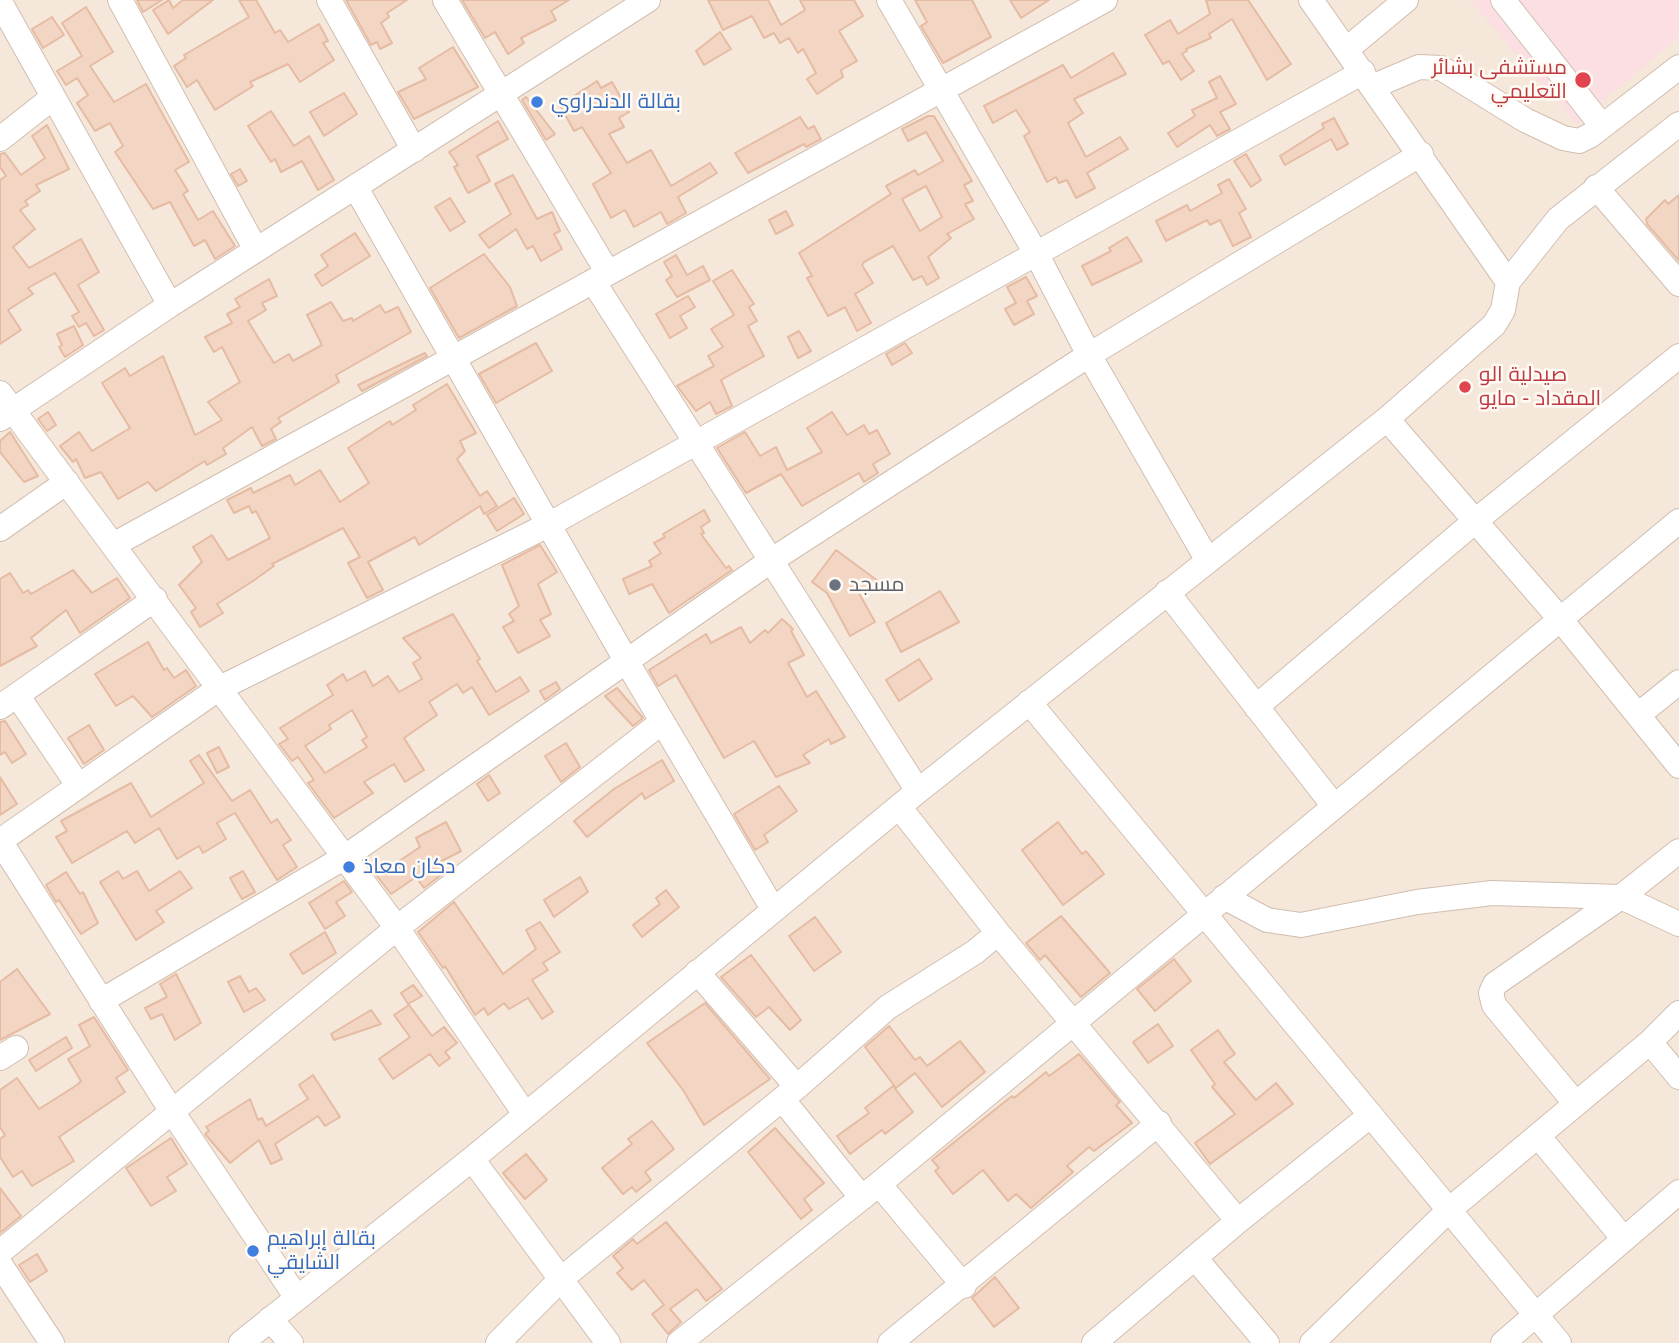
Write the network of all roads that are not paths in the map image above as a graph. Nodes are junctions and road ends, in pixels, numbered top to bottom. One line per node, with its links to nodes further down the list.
1 (120, 0): 24 (street)
2 (329, 0): 20 (street)
3 (445, 0): 15 (street)
4 (648, 0): 15 (street)
5 (889, 0): 14 (street)
6 (1105, 0): 14 (street)
7 (1311, 0): 11 (street)
8 (1406, 0): 11 (street)
9 (1503, 0): 18 (street)
10 (0, 2): 16 (street)
11 (1347, 49): 13 (street)
12 (1679, 67): 18 (street)
13 (1368, 79): 18 (street); 21 (street); 25 (street)
14 (941, 92): 25 (street); 26 (street)
15 (498, 94): 20 (street); 26 (street)
16 (51, 99): 19 (street); 29 (street)
17 (1679, 124): 22 (street)
18 (1602, 126)
19 (0, 139)
20 (414, 150): 23 (street)
21 (1421, 154): 27 (street); 30 (street)
22 (1596, 187): 27 (street); 28 (street)
23 (356, 188): 24 (street); 32 (street)
24 (256, 250): 29 (street)
25 (1037, 255): 30 (street); 35 (street)
26 (601, 277): 32 (street); 35 (street)
27 (1508, 282): 34 (street)
28 (1679, 284)
29 (170, 305): 33 (street)
30 (1089, 355): 42 (street); 43 (street)
31 (1679, 356): 38 (street)
32 (452, 359): 39 (street); 41 (street)
33 (4, 408): 36 (street)
34 (1387, 419): 38 (street); 42 (street)
35 (695, 444): 39 (street); 43 (street)
36 (67, 482): 40 (street); 41 (street)
37 (1679, 521): 46 (street)
38 (1474, 522): 46 (street); 52 (street)
39 (548, 525): 47 (street); 49 (street)
40 (0, 530)
41 (115, 544): 45 (street)
42 (1207, 559): 44 (street)
43 (772, 560): 47 (street); 57 (street)
44 (1167, 592): 51 (street); 52 (street)
45 (155, 599): 49 (street); 50 (street)
46 (1561, 620): 53 (street); 58 (street)
47 (627, 662): 54 (street); 62 (street)
48 (1679, 682): 53 (street)
49 (218, 689): 56 (street); 62 (street)
50 (9, 701): 56 (street)
51 (1029, 702): 57 (street); 64 (street)
52 (1256, 707): 58 (street)
53 (1638, 715): 55 (street)
54 (662, 722): 65 (street); 67 (street)
55 (1679, 766)
56 (78, 785): 60 (street)
57 (918, 791): 59 (street)
58 (1334, 806): 64 (street)
59 (900, 808): 65 (street); 68 (street)
60 (0, 841): 70 (street)
61 (1679, 851): 63 (street)
62 (345, 857): 67 (street); 70 (street)
63 (1620, 897): 64 (street); 66 (street); 76 (street)
64 (1215, 905): 72 (street); 79 (street)
65 (773, 909): 69 (street)
66 (1679, 924)
67 (397, 928): 77 (street); 78 (street)
68 (998, 933): 72 (street); 75 (street)
69 (697, 972): 75 (street); 78 (street)
70 (101, 1001): 77 (street)
71 (1679, 1013): 73 (street)
72 (1073, 1022): 80 (street); 83 (street)
73 (1650, 1042): 74 (street); 76 (street)
74 (1679, 1077)
75 (790, 1093): 83 (street); 91 (street)
76 (1576, 1104): 81 (street)
77 (173, 1113): 88 (street); 93 (street)
78 (525, 1114): 82 (street)
79 (1371, 1115): 85 (street); 86 (street)
80 (1159, 1123): 86 (street); 92 (street)
81 (1538, 1136): 85 (street); 87 (street)
82 (472, 1159): 91 (street); 93 (street)
83 (870, 1191): 92 (street); 102 (street)
84 (1679, 1192): 87 (street)
85 (1449, 1210): 94 (street); 105 (street)
86 (1238, 1221): 89 (street)
87 (1624, 1239): 94 (street)
88 (0, 1252)
89 (1195, 1258): 103 (street); 104 (street)
90 (0, 1264): 97 (street)
91 (561, 1279): 100 (street); 101 (street)
92 (964, 1286): 96 (street)
93 (297, 1298): 95 (street)
94 (1536, 1315): 106 (street); 107 (street)
95 (270, 1319): 98 (street); 99 (street)
96 (892, 1342)
97 (52, 1343)
98 (241, 1343)
99 (290, 1343)
100 (498, 1343)
101 (608, 1343)
102 (679, 1343)
103 (1094, 1343)
104 (1267, 1343)
105 (1312, 1343)
106 (1503, 1343)
107 (1559, 1343)

